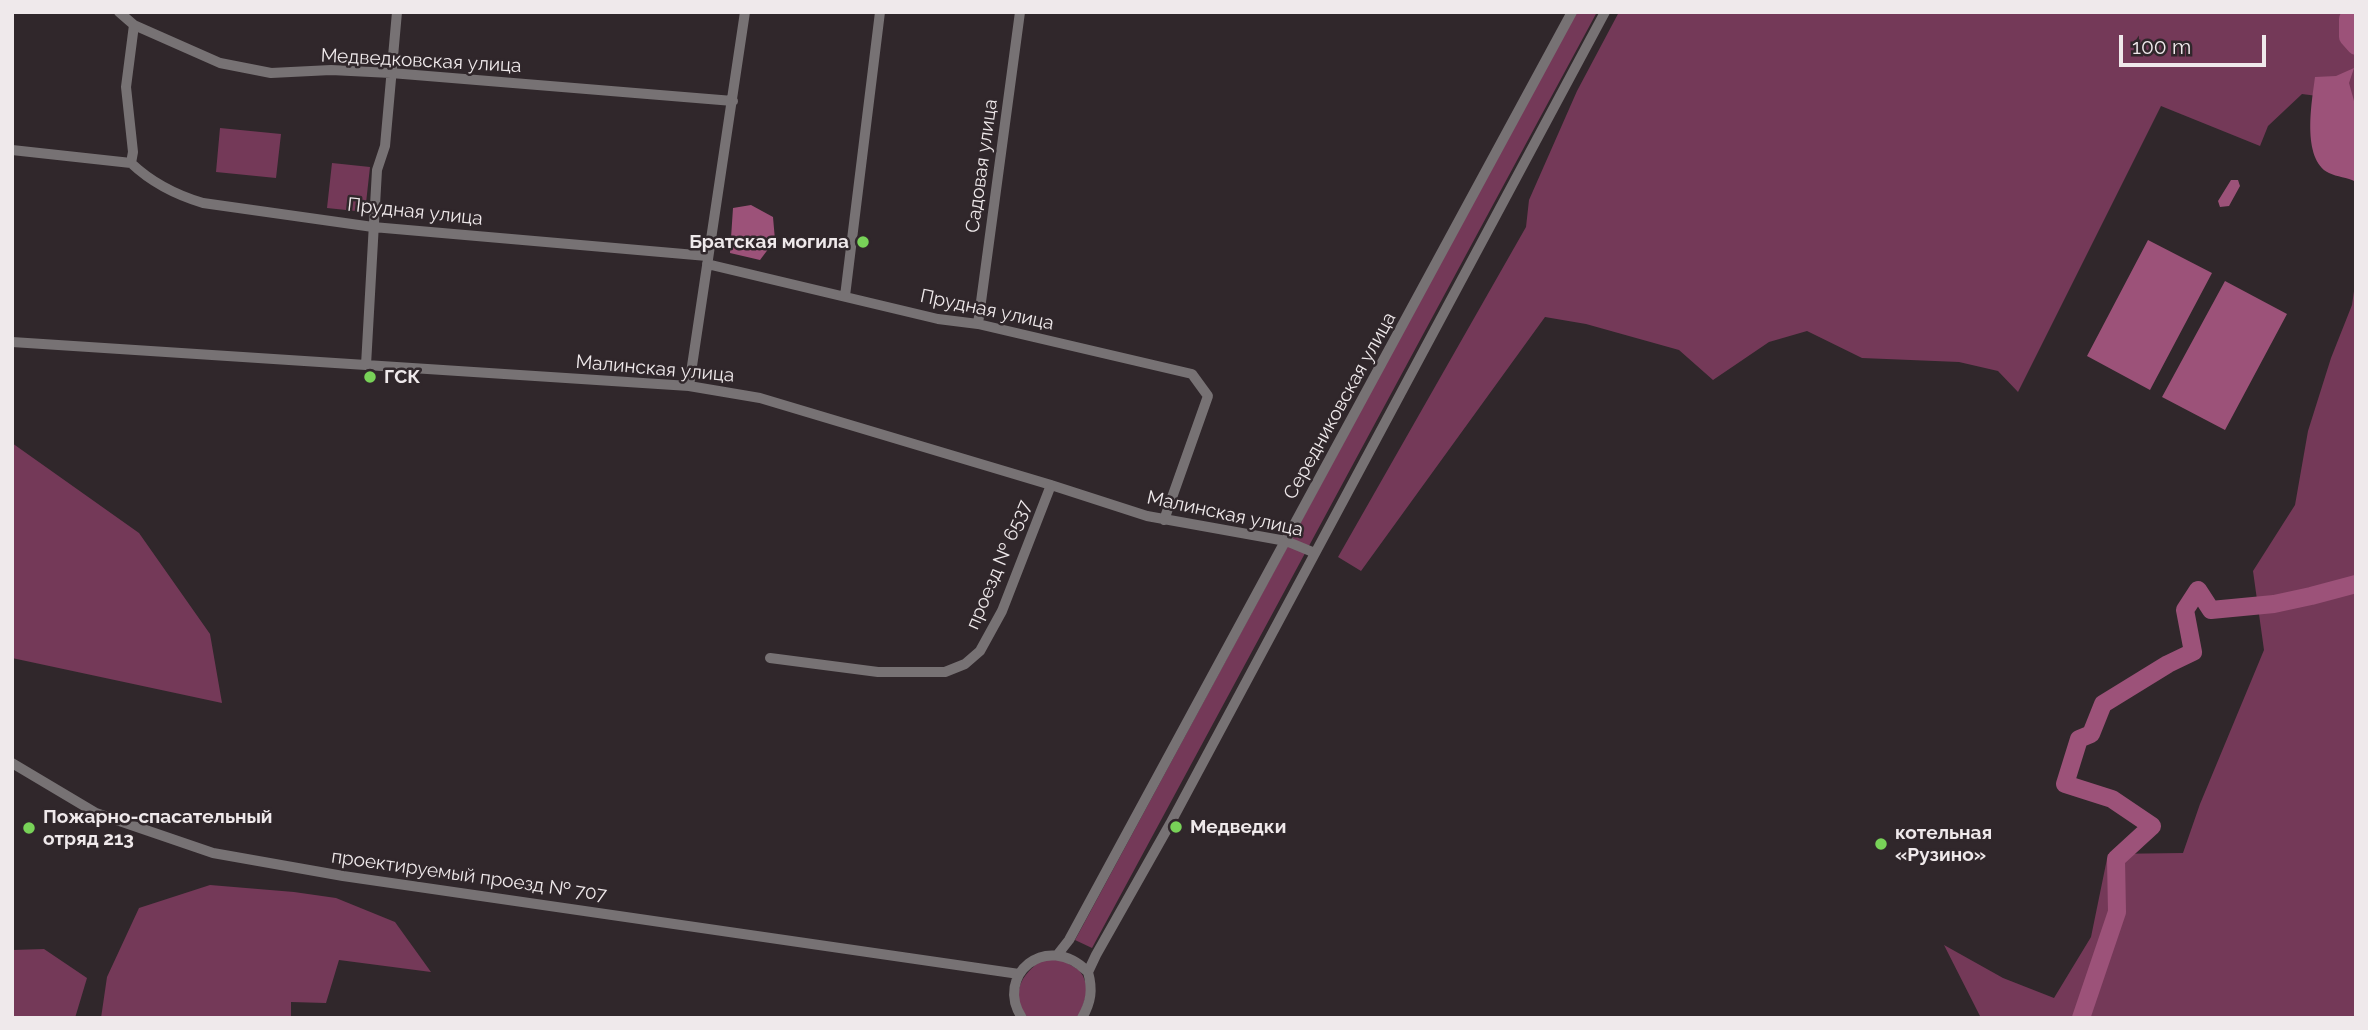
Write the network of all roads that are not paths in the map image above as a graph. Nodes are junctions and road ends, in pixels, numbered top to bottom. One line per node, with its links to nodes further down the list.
1 (119, 12): 8 (street, Медведковская улица)
2 (397, 12): 9 (street)
3 (745, 12): 10 (street)
4 (880, 12): 15 (street)
5 (1020, 12): 16 (street, Садовая улица)
6 (1572, 12): 22 (street, Середниковская улица)
7 (1605, 12): 23 (street)
8 (134, 25): 9 (street, Медведковская улица); 12 (street)
9 (391, 74): 10 (street, Медведковская улица); 13 (street)
10 (733, 101): 14 (street)
11 (12, 150): 12 (street)
12 (131, 163): 13 (street, Прудная улица)
13 (373, 227): 14 (street, Прудная улица); 18 (street)
14 (707, 260): 15 (street, Прудная улица); 19 (street)
15 (845, 296): 16 (street, Прудная улица)
16 (978, 324): 21 (street, Прудная улица)
17 (12, 342): 18 (street, Малинская улица)
18 (366, 365): 19 (street, Малинская улица)
19 (689, 386): 20 (street, Малинская улица)
20 (1051, 485): 21 (street, Малинская улица); 24 (street, проезд № 6537)
21 (1164, 520): 22 (street, Малинская улица)
22 (1286, 541): 23 (street, Малинская улица); 26 (street, Середниковская улица)
23 (1315, 552): 27 (street)
24 (770, 658)
25 (12, 763): 28 (street, проектируемый проезд № 707)
26 (1058, 954): 27 (street); 28 (street)
27 (1088, 972): 30 (street)
28 (1019, 974): 29 (street)
29 (1022, 1018)
30 (1083, 1018)

